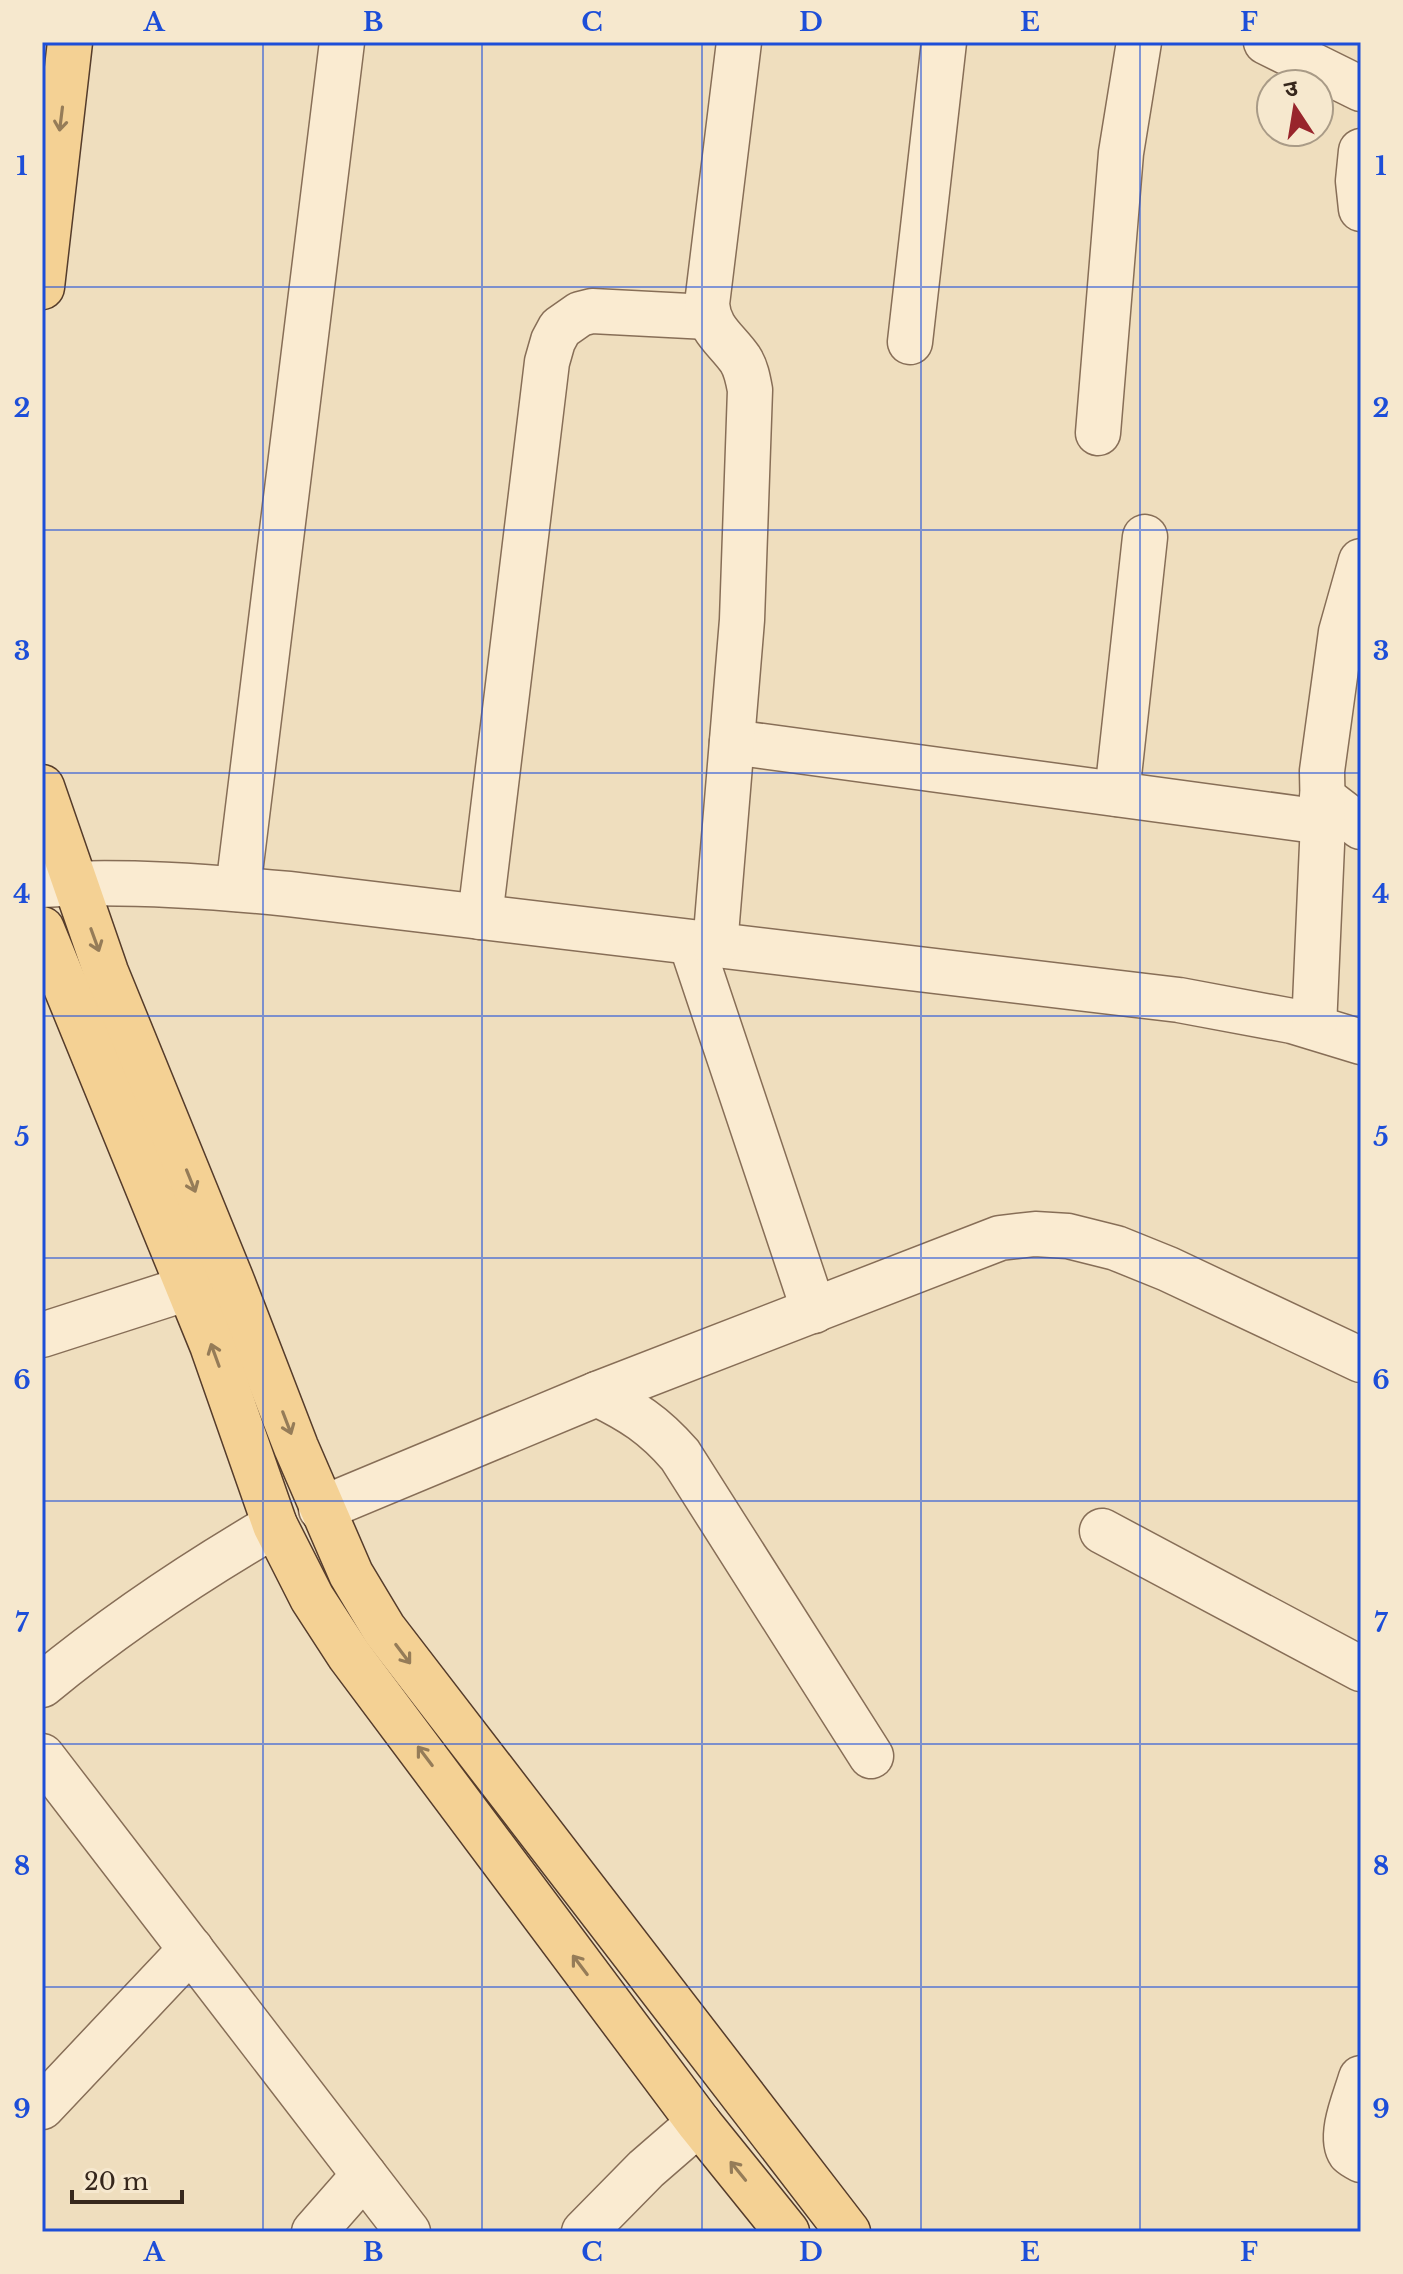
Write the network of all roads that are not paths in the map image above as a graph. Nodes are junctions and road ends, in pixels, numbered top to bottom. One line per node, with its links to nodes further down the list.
1 (70, 42): 10 (main road, one-way to 10)
2 (342, 42): 22 (street)
3 (739, 42): 11 (street)
4 (944, 42): 12 (street)
5 (1139, 42): 13 (street)
6 (1266, 42): 7 (street)
7 (1361, 89)
8 (1361, 151): 9 (street)
9 (1361, 209)
10 (42, 287)
11 (708, 317): 17 (street); 23 (street)
12 (910, 342)
13 (1098, 433)
14 (1145, 537): 18 (street)
15 (1361, 561): 16 (street)
16 (1351, 637): 20 (street)
17 (732, 742): 18 (street); 25 (street)
18 (1117, 794): 20 (street)
19 (45, 805): 21 (main road)
20 (1335, 815): 26 (street)
21 (58, 884): 22 (street); 33 (main road, one-way to 33)
22 (238, 889): 23 (street)
23 (480, 917): 25 (street)
24 (42, 929): 28 (main road)
25 (703, 945): 26 (street); 29 (street)
26 (1314, 1027): 27 (street)
27 (1361, 1042)
28 (188, 1288): 30 (street); 34 (main road, one-way to 28)
29 (814, 1311): 31 (street); 32 (street)
30 (42, 1335)
31 (1361, 1360)
32 (597, 1394): 33 (street); 39 (street)
33 (321, 1509): 50 (main road, one-way to 50)
34 (275, 1525): 37 (street); 43 (main road, one-way to 34)
35 (1102, 1531): 36 (street)
36 (1361, 1669)
37 (42, 1685)
38 (42, 1756): 40 (street)
39 (871, 1756)
40 (191, 1949): 42 (street); 45 (street)
41 (1361, 2078): 44 (street)
42 (42, 2107)
43 (699, 2123): 48 (street); 49 (main road, one-way to 43)
44 (1361, 2160)
45 (364, 2175): 46 (street); 47 (street)
46 (314, 2232)
47 (408, 2232)
48 (584, 2232)
49 (787, 2232)
50 (848, 2232)

